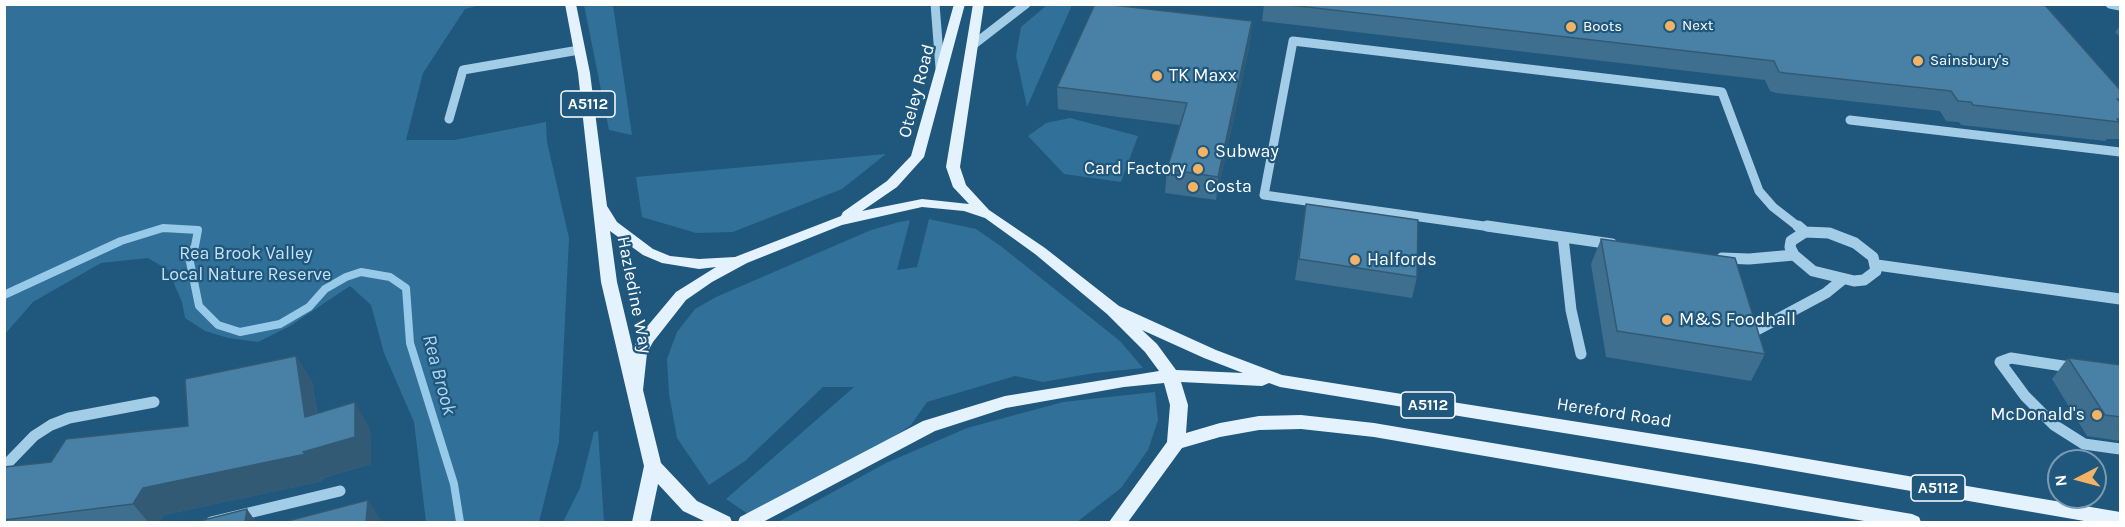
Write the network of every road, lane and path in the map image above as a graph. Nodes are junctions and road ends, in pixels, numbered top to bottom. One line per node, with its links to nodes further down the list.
1 (570, 4): 9 (main road, Hazledine Way / A5112)
2 (935, 4): 10 (street)
3 (960, 4): 10 (main road, Oteley Road)
4 (979, 4): 8 (main road)
5 (1026, 4): 8 (street)
6 (2110, 4): 7 (street)
7 (2121, 6)
8 (973, 45): 15 (main road)
9 (579, 50): 11 (street); 14 (main road, Hazledine Way / A5112)
10 (941, 77): 16 (main road, Oteley Road)
11 (449, 119)
12 (1850, 120): 13 (street)
13 (2121, 152)
14 (600, 205): 22 (main road, Hazledine Way / A5112); 32 (main road, Hazledine Way / A5112)
15 (990, 215): 16 (main road); 26 (main road)
16 (838, 221): 22 (main road)
17 (1805, 232): 18 (street); 20 (street); 23 (street)
18 (1563, 237): 19 (street); 28 (street)
19 (1621, 245)
20 (1794, 255): 21 (street); 24 (street)
21 (1707, 256)
22 (742, 260): 32 (main road)
23 (1877, 265): 24 (street); 25 (street)
24 (1842, 280): 27 (street)
25 (2121, 299)
26 (1113, 310): 30 (main road); 31 (main road, Hereford Road / A5112)
27 (1755, 331)
28 (1581, 354)
29 (2089, 370): 35 (street)
30 (1171, 376): 31 (main road); 34 (main road); 43 (main road)
31 (1280, 381): 39 (main road, Hereford Road / A5112)
32 (635, 390): 36 (main road, Hazledine Way)
33 (154, 402): 37 (street)
34 (1176, 443): 44 (main road); 45 (main road, A5112)
35 (2121, 449)
36 (653, 466): 41 (main road); 42 (main road)
37 (4, 467)
38 (340, 491): 40 (street)
39 (2121, 520)
40 (211, 522)
41 (641, 522)
42 (723, 522)
43 (747, 522)
44 (1118, 522)
45 (1912, 522)

